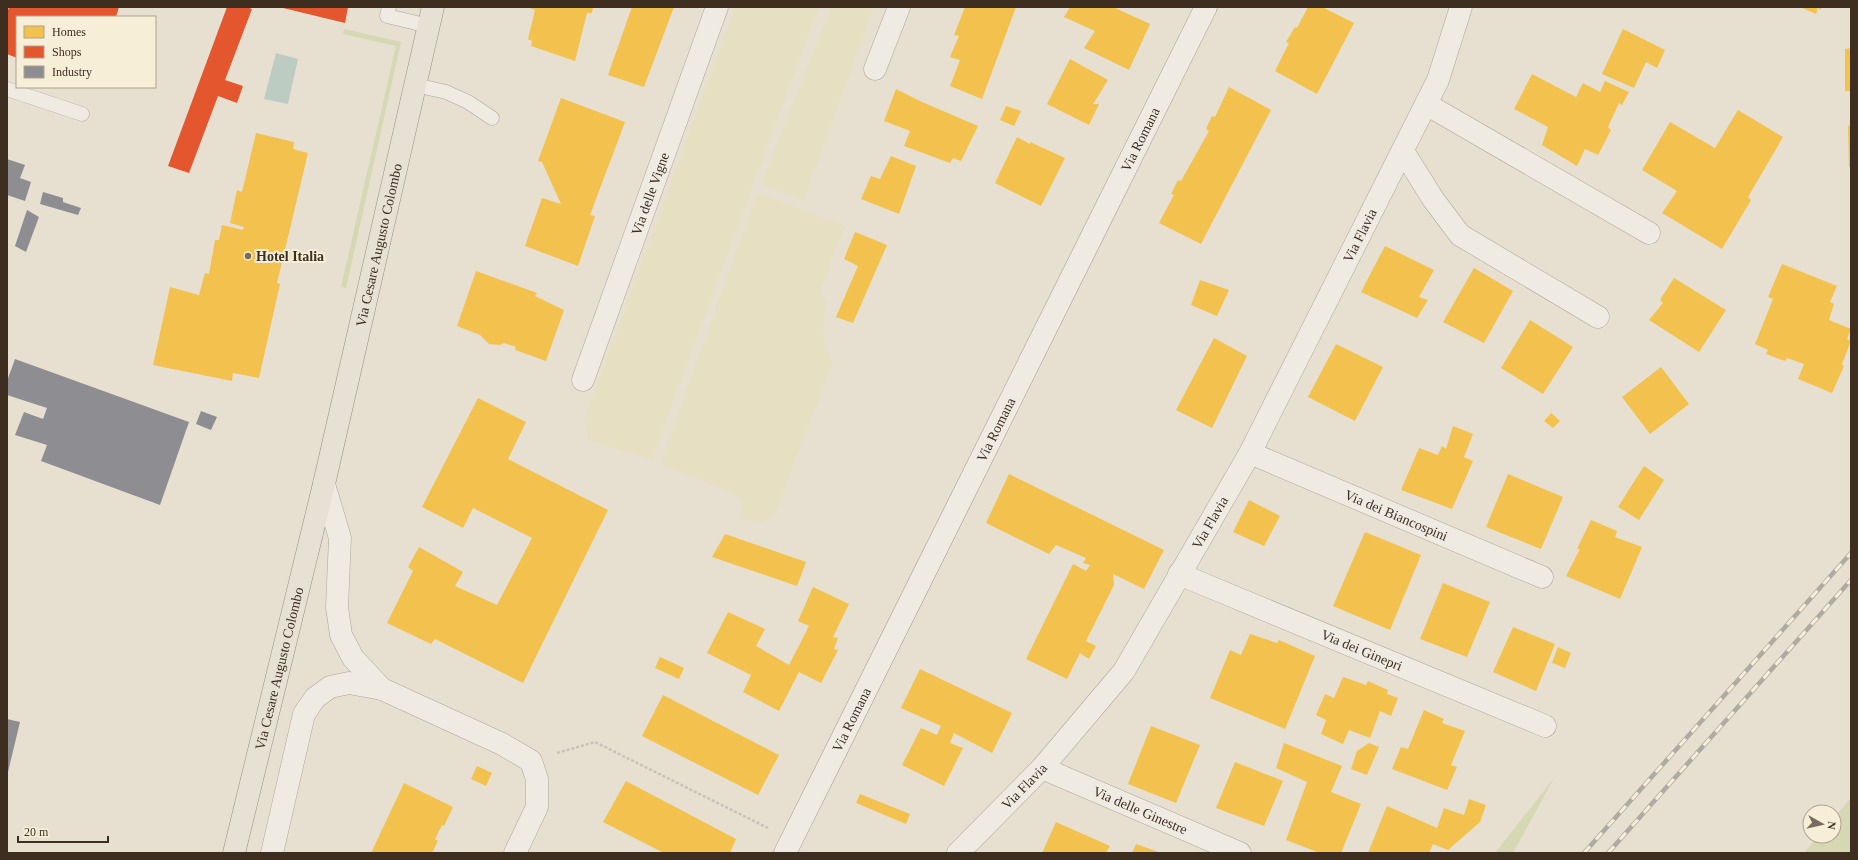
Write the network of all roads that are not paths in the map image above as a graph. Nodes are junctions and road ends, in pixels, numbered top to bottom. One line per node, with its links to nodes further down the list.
1 (389, 7): 6 (lane)
2 (718, 7): 16 (street, Via delle Vigne)
3 (899, 7): 7 (street)
4 (1206, 7): 24 (street, Via Romana)
5 (1461, 7): 10 (street, Via Flavia)
6 (431, 16): 8 (main road, Via Cesare Augusto Colombo)
7 (875, 69)
8 (415, 85): 12 (lane); 18 (main road, Via Cesare Augusto Colombo)
9 (7, 89): 11 (lane)
10 (1426, 104): 13 (street, Via Flavia); 14 (street)
11 (82, 114)
12 (492, 118)
13 (1403, 151): 15 (street); 17 (street, Via Flavia)
14 (1649, 234)
15 (1598, 318)
16 (583, 380)
17 (1250, 453): 19 (street, Via Flavia); 20 (street, Via dei Biancospini)
18 (324, 484): 21 (street, Via Cesare Augusto Colombo); 25 (main road, Via Cesare Augusto Colombo)
19 (1179, 574): 22 (street, Via dei Ginepri); 23 (street, Via Flavia)
20 (1542, 577)
21 (382, 689): 26 (street, Via Cesare Augusto Colombo); 27 (street, Via Cesare Augusto Colombo)
22 (1545, 726)
23 (1042, 768): 28 (street, Via Flavia); 29 (street, Via delle Ginestre)
24 (789, 846)
25 (234, 853)
26 (272, 853)
27 (514, 853)
28 (958, 853)
29 (1240, 853)

